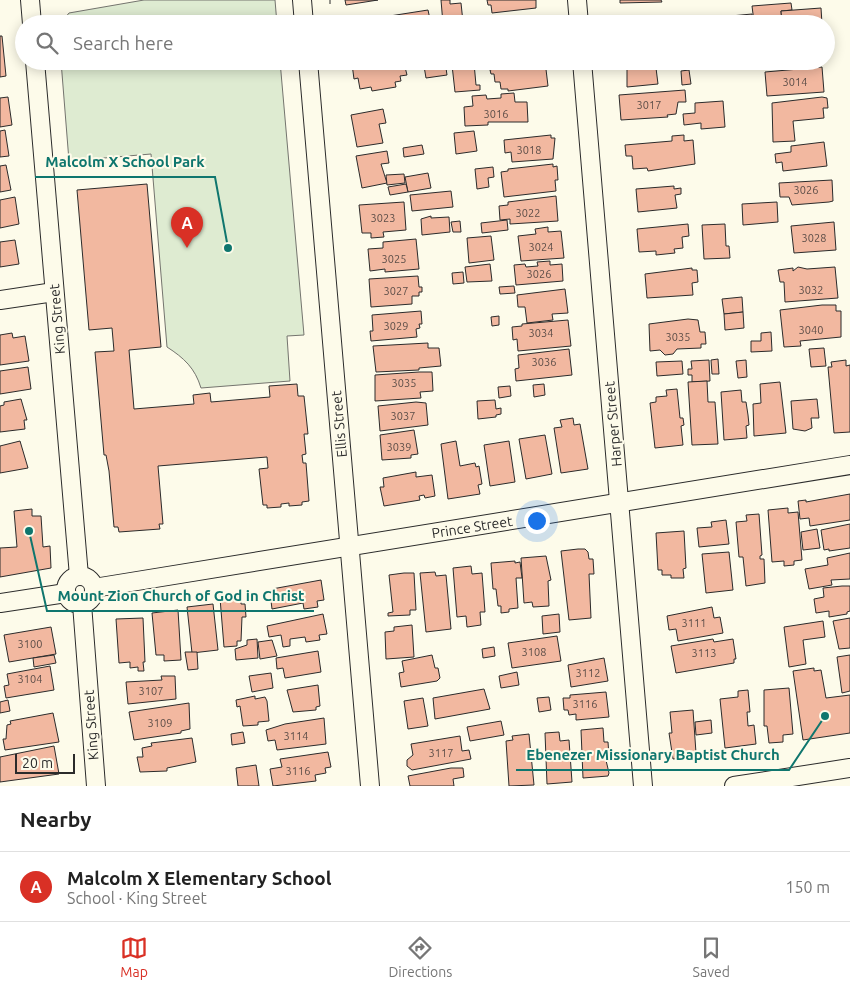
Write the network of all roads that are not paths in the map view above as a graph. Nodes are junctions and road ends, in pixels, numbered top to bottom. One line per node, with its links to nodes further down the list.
1 (30, 0): 4 (street)
2 (302, 0): 5 (street)
3 (577, 0): 6 (street)
4 (31, 15)
5 (303, 15)
6 (578, 15)
7 (36, 70): 10 (street, King Street)
8 (309, 70): 14 (street, Ellis Street)
9 (583, 70): 13 (street, Harper Street)
10 (54, 292): 11 (street); 15 (street, King Street)
11 (0, 300)
12 (850, 465): 13 (street, Prince Street)
13 (620, 503): 14 (street, Prince Street); 23 (street, Harper Street)
14 (349, 547): 16 (street, Prince Street); 22 (street, Ellis Street)
15 (79, 576): 16 (street); 17 (street)
16 (94, 588): 19 (street)
17 (66, 593): 18 (street); 19 (street)
18 (0, 603)
19 (82, 604): 21 (street, King Street)
20 (850, 768): 24 (street)
21 (96, 786)
22 (370, 786)
23 (643, 786)
24 (734, 786)

